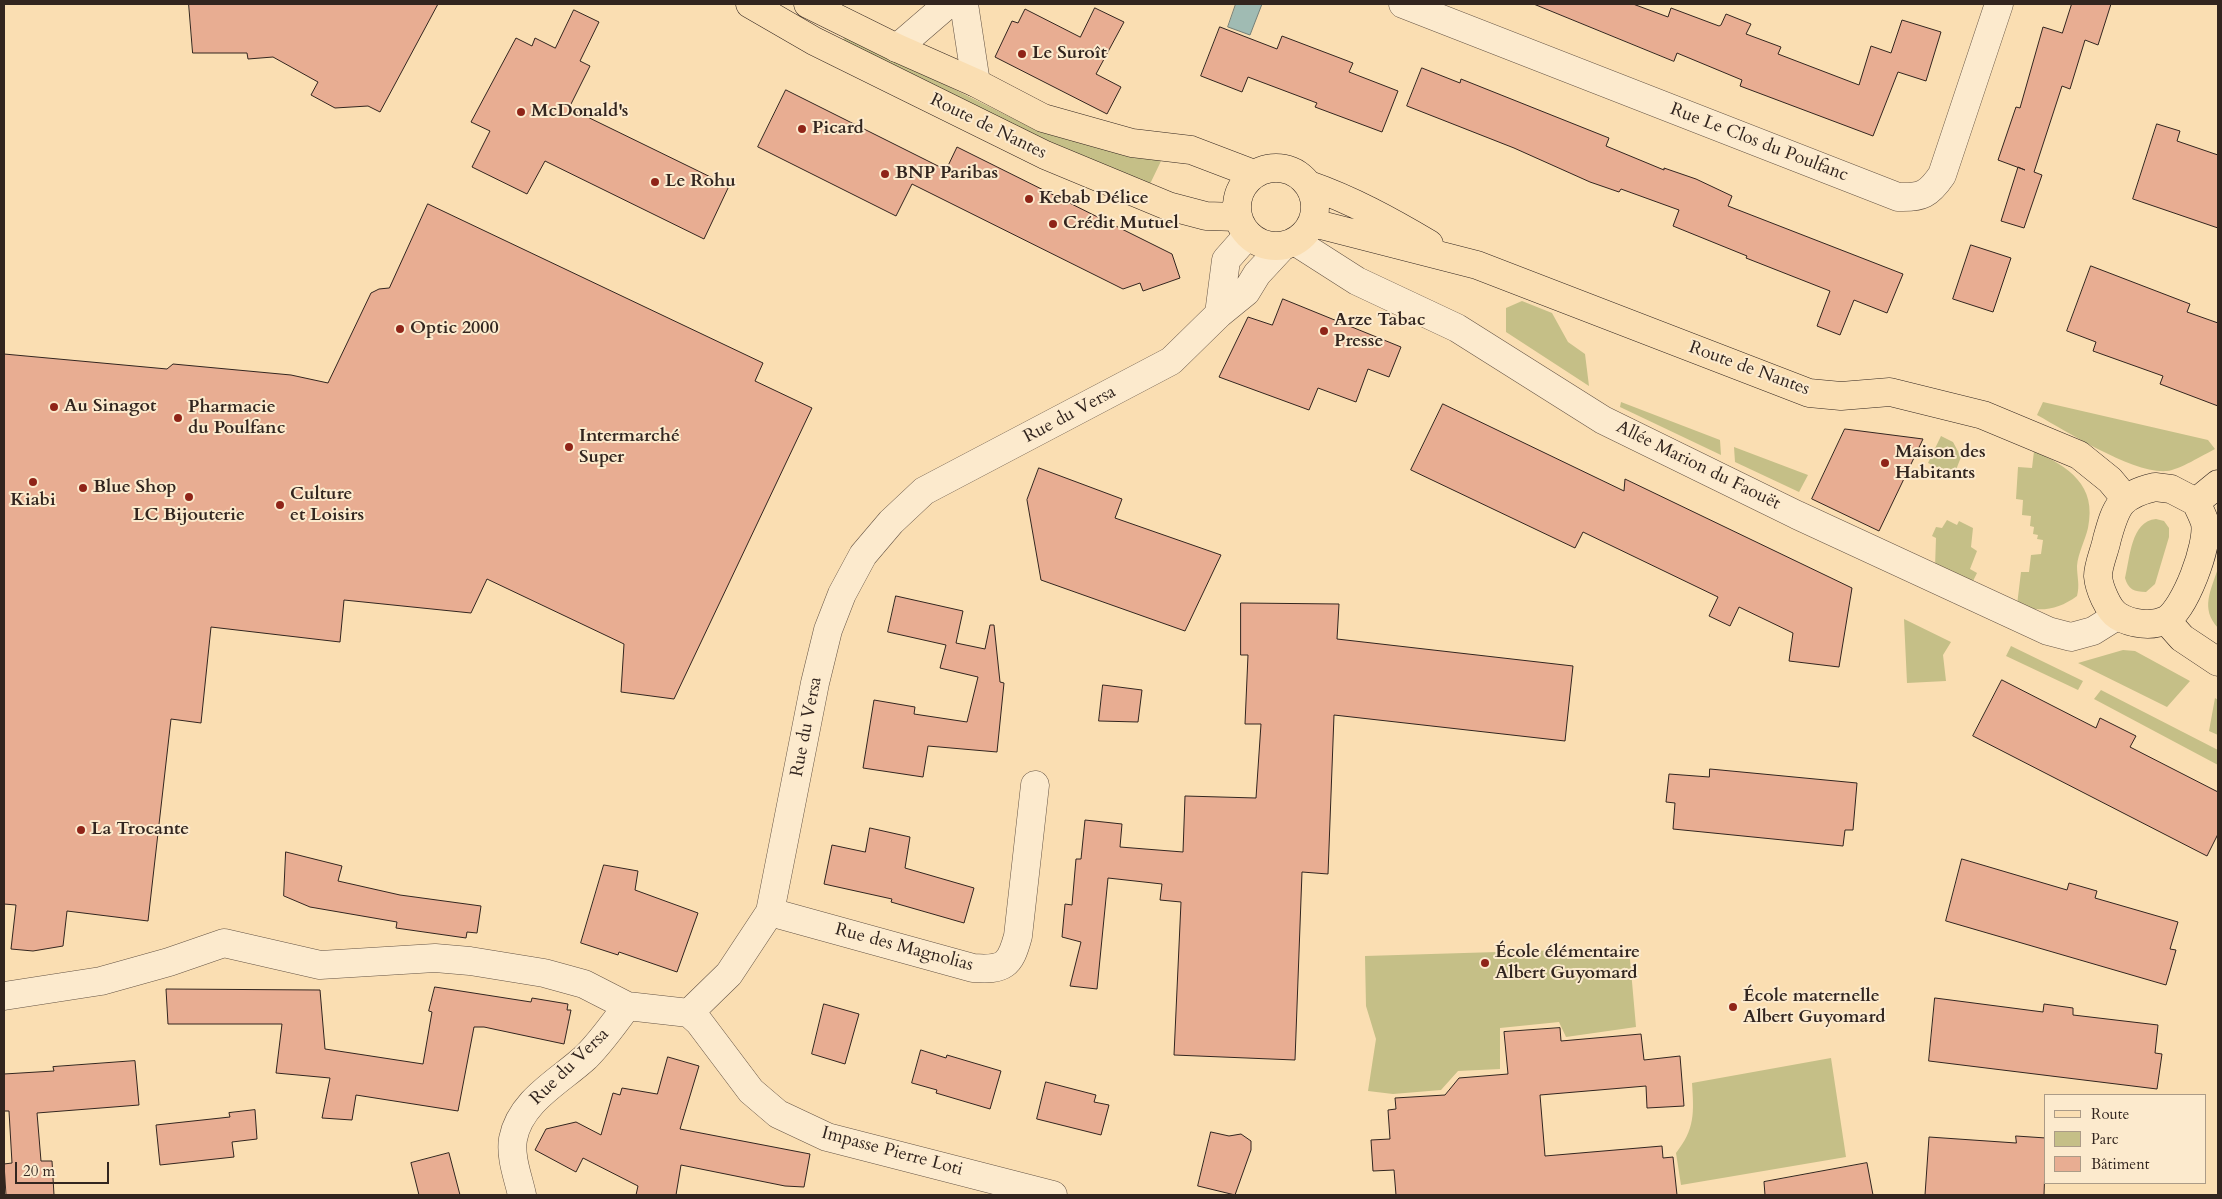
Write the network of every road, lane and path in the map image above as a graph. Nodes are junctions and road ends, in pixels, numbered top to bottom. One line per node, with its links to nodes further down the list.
1 (750, 4): 11 (main road, Route de Nantes)
2 (808, 4): 7 (main road, Route de Nantes)
3 (948, 4): 7 (street)
4 (964, 4): 8 (street)
5 (1403, 4): 6 (street, Rue Le Clos du Poulfanc)
6 (1999, 4)
7 (897, 48): 8 (main road, Route de Nantes)
8 (976, 83): 9 (main road, Route de Nantes)
9 (1254, 174): 10 (main road); 11 (main road)
10 (1309, 185): 12 (main road); 13 (main road, Route de Nantes)
11 (1243, 226): 12 (main road); 14 (street)
12 (1297, 237): 13 (main road, Route de Nantes); 14 (street, Rue du Versa); 18 (street, Allée Marion du Faouët)
13 (1452, 257): 16 (main road, Route de Nantes)
14 (1219, 314): 22 (street, Rue du Versa)
15 (2218, 484): 17 (main road)
16 (2125, 498): 17 (main road); 18 (main road)
17 (2196, 502): 19 (main road)
18 (2117, 616): 19 (main road)
19 (2166, 620): 20 (main road)
20 (2218, 662)
21 (1035, 786): 22 (street, Rue des Magnolias)
22 (770, 912): 25 (street, Rue du Versa)
23 (4, 996): 24 (street)
24 (627, 1006): 25 (street); 26 (street, Rue du Versa)
25 (689, 1013): 27 (street, Impasse Pierre Loti)
26 (522, 1195)
27 (1053, 1195)

